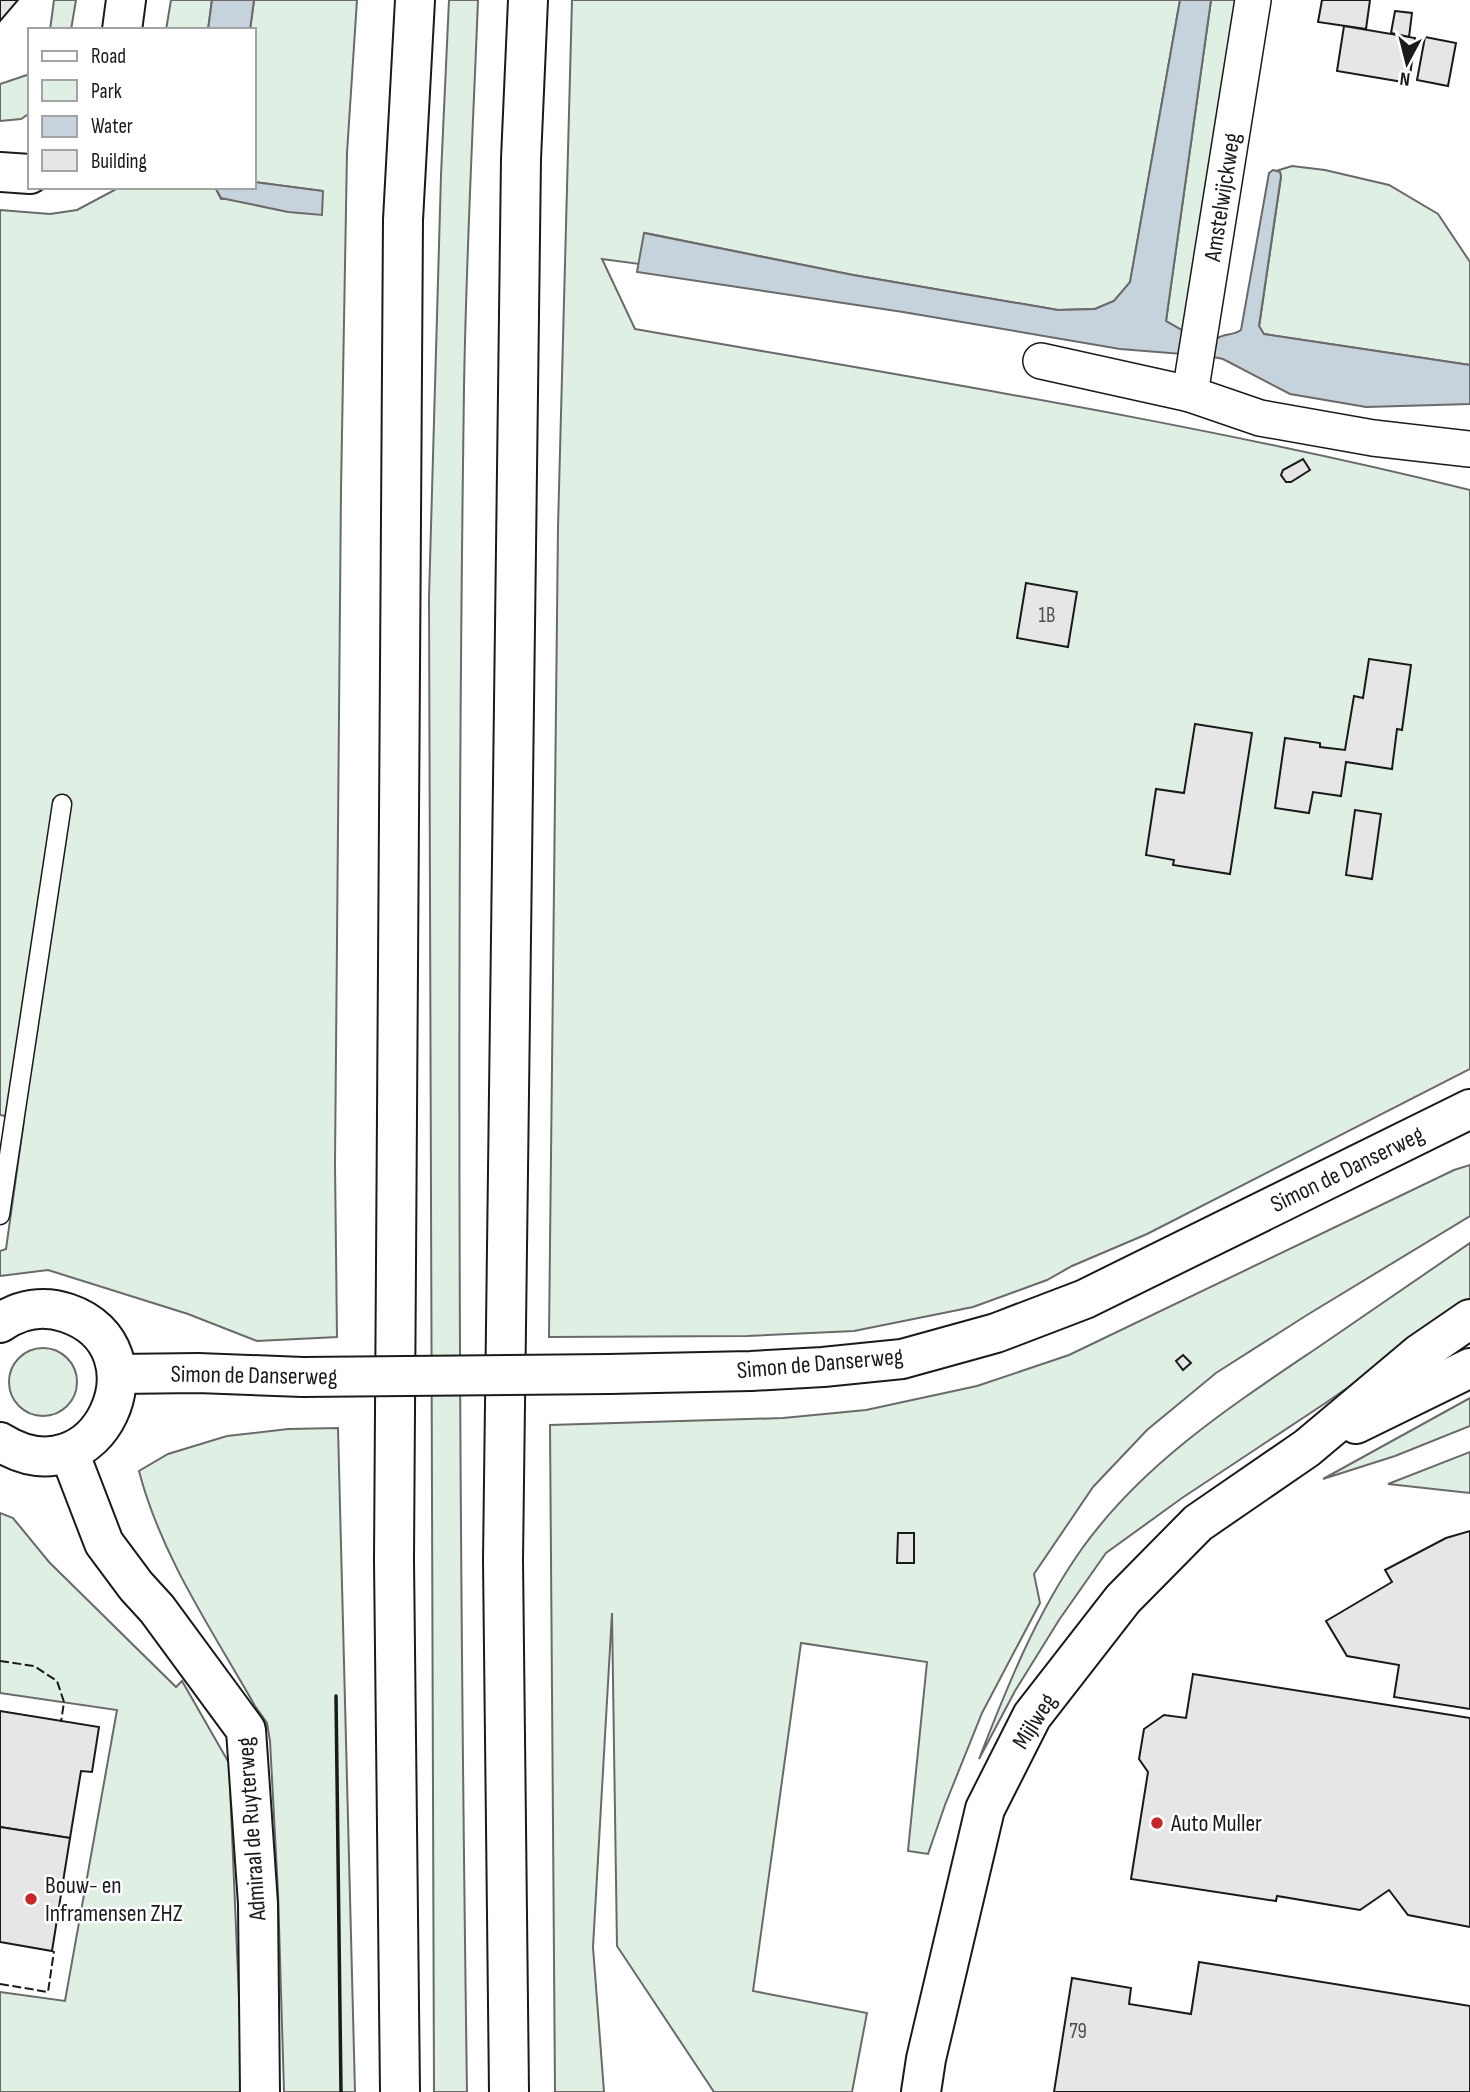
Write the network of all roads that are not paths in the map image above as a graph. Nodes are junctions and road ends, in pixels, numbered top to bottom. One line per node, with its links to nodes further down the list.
1 (126, 0): 5 (main road)
2 (415, 0): 22 (main road)
3 (528, 0): 23 (main road)
4 (1253, 0): 9 (street, Amstelwijckweg)
5 (122, 28)
6 (0, 172): 7 (main road)
7 (28, 174)
8 (1041, 361): 9 (street)
9 (1191, 394): 10 (street)
10 (1470, 449)
11 (62, 804): 13 (lane)
12 (1470, 1109): 17 (main road, Simon de Danserweg, bridge)
13 (0, 1214)
14 (1470, 1319): 19 (main road, Mijlweg)
15 (0, 1323): 17 (main road)
16 (1470, 1368): 19 (main road, Mijlweg)
17 (117, 1374): 20 (main road)
18 (0, 1442): 20 (main road)
19 (1307, 1448): 24 (main road, Mijlweg)
20 (69, 1452): 21 (main road, Admiraal de Ruyterweg)
21 (260, 2092)
22 (400, 2092)
23 (509, 2092)
24 (921, 2092)

